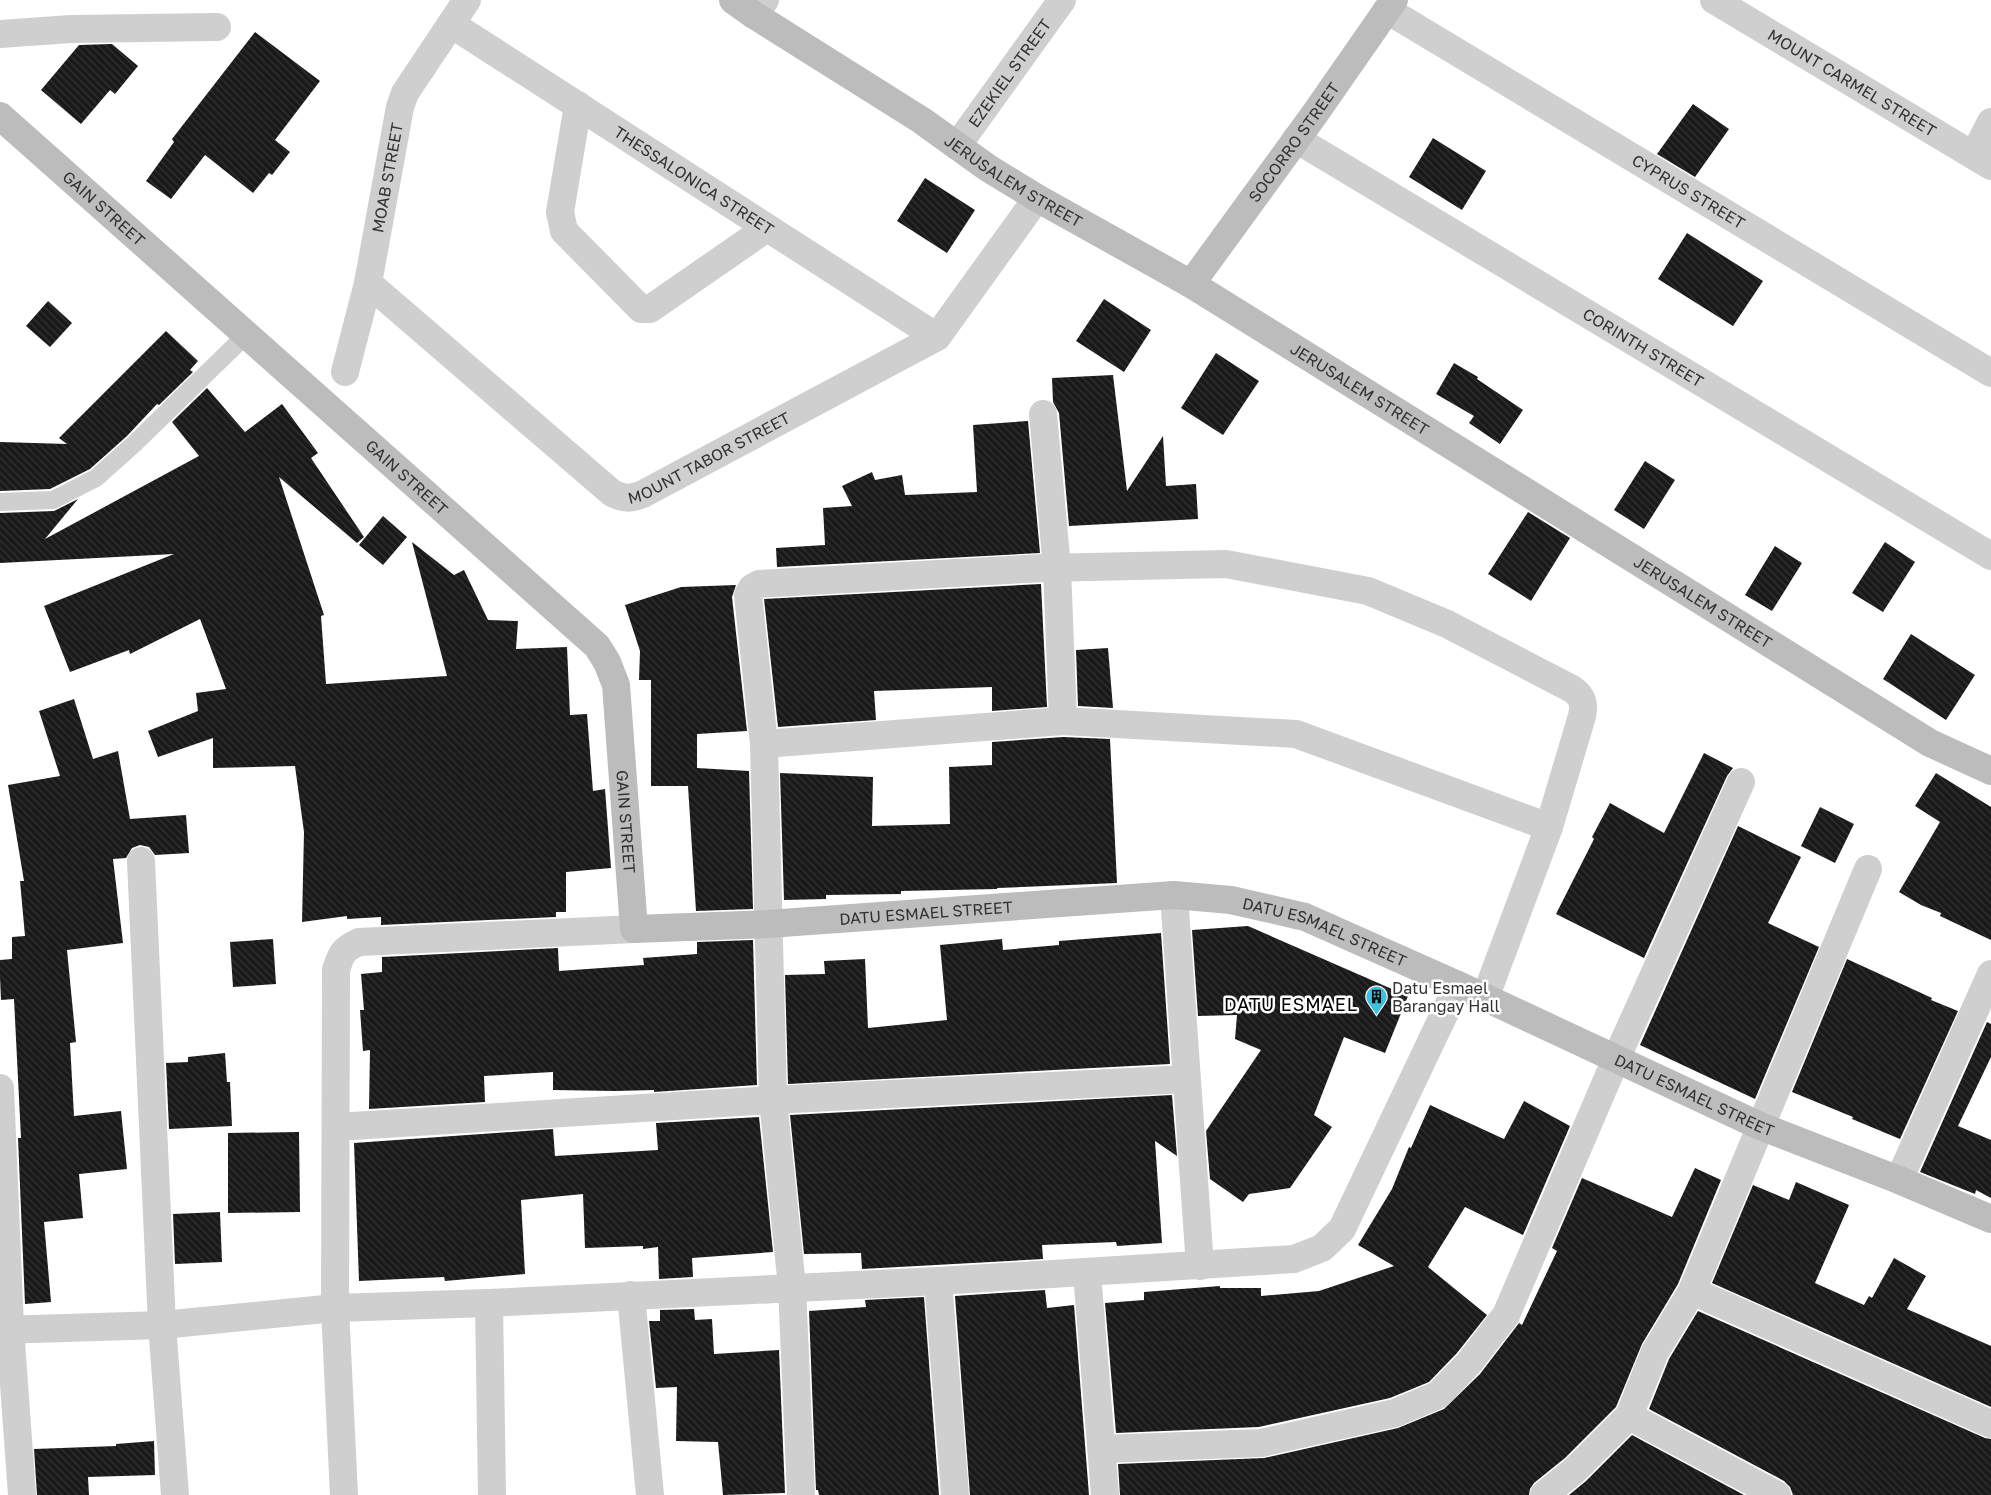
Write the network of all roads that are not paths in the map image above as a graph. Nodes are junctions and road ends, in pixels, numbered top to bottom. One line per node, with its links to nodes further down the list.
1 (467, 0): 6 (street, MOAB STREET)
2 (1062, 0): 13 (street, EZEKIEL STREET)
3 (1714, 0): 14 (street, MOUNT CARMEL STREET)
4 (751, 5): 13 (street, JERUSALEM STREET)
5 (1391, 5): 12 (street, SOCORRO STREET); 22 (street, CYPRUS STREET)
6 (451, 24): 9 (street, THESSALONICA STREET); 17 (street, MOAB STREET)
7 (217, 27): 8 (street)
8 (0, 34)
9 (578, 106): 16 (street, THESSALONICA STREET); 16 (street)
10 (0, 116): 19 (street, GAIN STREET)
11 (1991, 122): 14 (street)
12 (1296, 139): 18 (street, SOCORRO STREET); 25 (street, CORINTH STREET)
13 (957, 146): 15 (street, JERUSALEM STREET)
14 (1982, 160)
15 (1037, 198): 18 (street, JERUSALEM STREET); 20 (street, MOUNT TABOR STREET)
16 (767, 228): 20 (street, THESSALONICA STREET)
17 (368, 283): 20 (street, MOUNT TABOR STREET); 21 (street, MOAB STREET)
18 (1191, 284): 29 (street, JERUSALEM STREET)
19 (247, 334): 24 (lane); 36 (street, GAIN STREET)
20 (937, 337)
21 (344, 372)
22 (1991, 373)
23 (1043, 414): 26 (street)
24 (0, 502)
25 (1991, 556)
26 (1057, 568): 27 (street); 28 (street); 31 (street)
27 (1063, 720): 28 (street); 31 (street)
28 (764, 744): 35 (street)
29 (1991, 771)
30 (1741, 782): 40 (street)
31 (1550, 828): 39 (street)
32 (141, 861): 56 (street)
33 (1868, 869): 44 (street)
34 (1174, 895): 35 (street, DATU ESMAEL STREET); 38 (street, DATU ESMAEL STREET); 41 (street)
35 (768, 924): 36 (street, DATU ESMAEL STREET); 43 (street)
36 (634, 929): 45 (street)
37 (1991, 974): 46 (street)
38 (1458, 985): 39 (street, DATU ESMAEL STREET); 48 (street)
39 (1485, 998): 40 (street, DATU ESMAEL STREET)
40 (1616, 1059): 44 (street, DATU ESMAEL STREET); 60 (street)
41 (1186, 1079): 43 (street); 48 (street)
42 (0, 1088): 57 (street)
43 (772, 1100): 45 (street); 51 (street)
44 (1760, 1126): 46 (street, DATU ESMAEL STREET); 52 (street)
45 (336, 1127): 55 (street)
46 (1899, 1180): 47 (street, DATU ESMAEL STREET)
47 (1991, 1220)
48 (1200, 1266): 49 (street)
49 (1087, 1273): 50 (street); 60 (street)
50 (938, 1281): 51 (street); 67 (street)
51 (792, 1287): 53 (street); 66 (street)
52 (1692, 1291): 58 (street); 59 (street)
53 (631, 1295): 54 (street); 65 (street)
54 (489, 1303): 55 (street); 64 (street)
55 (335, 1308): 56 (street); 63 (street)
56 (162, 1325): 57 (street); 62 (street)
57 (5, 1329): 61 (street)
58 (1629, 1416): 69 (street); 70 (street)
59 (1991, 1424)
60 (1102, 1449): 68 (street)
61 (22, 1495)
62 (175, 1495)
63 (344, 1495)
64 (492, 1495)
65 (650, 1495)
66 (801, 1495)
67 (955, 1495)
68 (1105, 1495)
69 (1544, 1495)
70 (1776, 1495)

